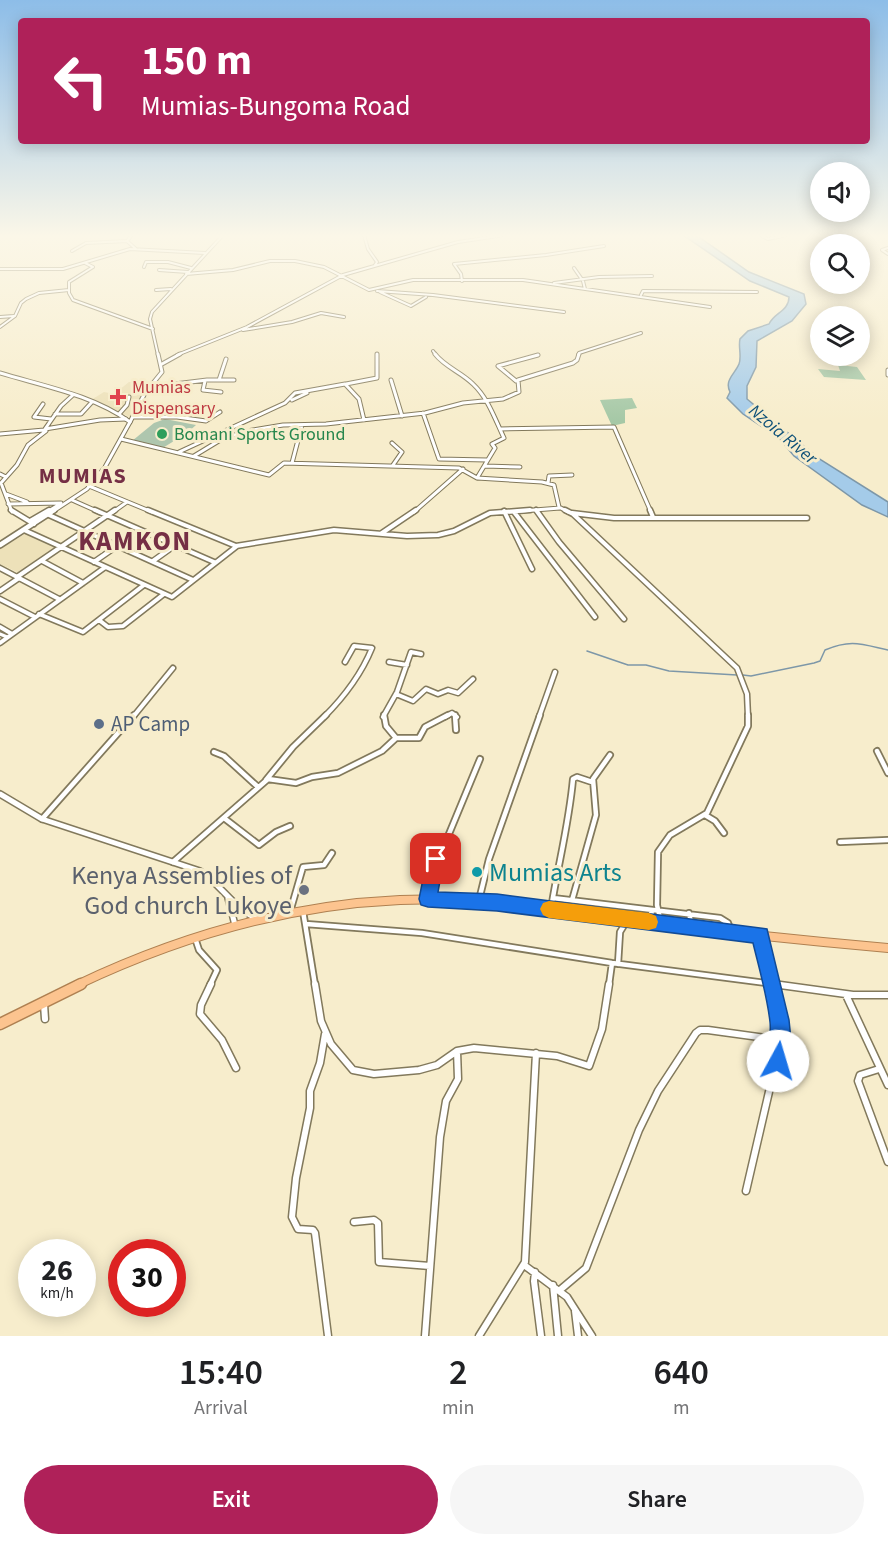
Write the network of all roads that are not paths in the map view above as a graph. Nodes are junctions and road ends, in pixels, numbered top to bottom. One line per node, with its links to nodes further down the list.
1 (30, 297): 11 (street)
2 (72, 297): 15 (street)
3 (165, 297): 15 (street)
4 (301, 297): 16 (street)
5 (393, 297): 6 (street)
6 (426, 297)
7 (457, 297): 10 (street)
8 (654, 297): 9 (street)
9 (710, 307)
10 (564, 312)
11 (14, 316): 12 (street); 14 (street)
12 (0, 317)
13 (344, 317): 16 (street)
14 (0, 327)
15 (153, 329): 22 (street)
16 (239, 331): 22 (street)
17 (641, 333): 28 (street)
18 (433, 351): 34 (street)
19 (377, 354): 29 (street)
20 (538, 355): 28 (street)
21 (226, 359): 24 (street)
22 (162, 364): 30 (street)
23 (0, 373): 32 (street)
24 (219, 380): 25 (street); 27 (street)
25 (234, 380)
26 (391, 380): 41 (street)
27 (205, 381): 30 (street); 31 (street)
28 (516, 381): 34 (street)
29 (346, 384): 44 (street); 52 (street)
30 (149, 387): 42 (street)
31 (221, 392)
32 (73, 395): 35 (street); 38 (street)
33 (129, 397): 39 (street)
34 (486, 401): 40 (street); 47 (street)
35 (92, 402): 38 (street); 39 (street)
36 (43, 404): 43 (street)
37 (220, 412): 42 (street)
38 (55, 414): 43 (street)
39 (119, 414): 45 (street)
40 (423, 414): 41 (street); 54 (street)
41 (402, 416): 44 (street)
42 (133, 417): 45 (street)
43 (51, 419): 48 (street)
44 (364, 420): 46 (street)
45 (128, 421): 48 (street); 50 (street)
46 (302, 425): 53 (street); 55 (street)
47 (500, 429): 54 (street); 79 (street)
48 (47, 430): 49 (street); 62 (street)
49 (0, 434)
50 (121, 439): 52 (street); 65 (street)
51 (392, 443): 56 (street)
52 (179, 452): 53 (street)
53 (194, 456): 55 (street)
54 (488, 460): 57 (street)
55 (292, 463): 56 (street)
56 (393, 465): 59 (street)
57 (485, 466): 58 (street); 63 (street)
58 (520, 467)
59 (464, 469): 63 (street); 85 (street)
60 (0, 474): 62 (street)
61 (572, 474): 64 (street)
62 (6, 477): 66 (street)
63 (477, 478): 64 (street)
64 (548, 483): 72 (street)
65 (89, 486): 67 (street); 68 (street)
66 (5, 494): 69 (street); 71 (street)
67 (71, 501): 70 (street); 77 (street); 78 (street)
68 (127, 501): 78 (street); 89 (street)
69 (32, 503): 70 (street); 71 (street)
70 (61, 503): 81 (street)
71 (8, 504): 81 (street)
72 (560, 508): 73 (street); 76 (street)
73 (536, 510): 75 (street); 109 (street)
74 (504, 511): 75 (street); 85 (street); 97 (street)
75 (514, 511): 108 (street)
76 (571, 512): 79 (street); 135 (street)
77 (49, 515): 81 (street); 83 (street)
78 (107, 516): 83 (street); 84 (street)
79 (653, 518): 80 (street)
80 (807, 518)
81 (32, 522): 82 (street)
82 (24, 530): 86 (street); 90 (street)
83 (85, 530): 87 (street); 90 (street)
84 (140, 531): 87 (street); 88 (street)
85 (381, 533): 89 (street)
86 (0, 545)
87 (118, 546): 92 (street); 93 (street)
88 (174, 546): 92 (street); 94 (street)
89 (237, 546): 94 (street)
90 (62, 547): 91 (street); 93 (street)
91 (41, 560): 98 (street); 100 (street)
92 (153, 561): 99 (street)
93 (94, 562): 95 (street)
94 (214, 562): 99 (street)
95 (105, 567): 100 (street); 101 (street)
96 (0, 568): 98 (street)
97 (532, 569)
98 (18, 578): 102 (street); 105 (street)
99 (193, 580): 103 (street)
100 (83, 583): 105 (street)
101 (144, 585): 103 (street); 110 (street)
102 (0, 591)
103 (164, 594): 110 (street)
104 (0, 599): 107 (street)
105 (59, 599): 106 (street)
106 (39, 614): 107 (street); 110 (street)
107 (35, 617): 113 (street)
108 (595, 617)
109 (624, 619)
110 (99, 620)
111 (0, 627): 113 (street)
112 (0, 633): 114 (street)
113 (12, 634): 114 (street)
114 (7, 637): 115 (street)
115 (0, 643)
116 (421, 654): 119 (street)
117 (345, 662): 131 (street)
118 (388, 662): 119 (street)
119 (407, 665): 123 (street)
120 (173, 668): 137 (street)
121 (555, 672): 148 (street)
122 (473, 679): 123 (street)
123 (396, 694): 125 (street)
124 (456, 730): 125 (street)
125 (396, 738): 131 (street)
126 (877, 751): 130 (street)
127 (214, 752): 133 (street)
128 (610, 755): 132 (street)
129 (480, 759): 146 (street)
130 (888, 773)
131 (266, 780): 133 (street)
132 (592, 782): 145 (street); 147 (street)
133 (258, 787): 136 (street)
134 (0, 794): 137 (street)
135 (705, 815): 139 (street); 155 (street)
136 (224, 818): 138 (street); 143 (street)
137 (42, 819): 143 (street)
138 (290, 826)
139 (724, 833)
140 (888, 840): 141 (street)
141 (840, 842)
142 (332, 854): 157 (street)
143 (172, 862): 144 (street)
144 (228, 896): 161 (street); 165 (street)
145 (553, 898): 147 (street); 151 (street)
146 (428, 899): 148 (highway); 153 (highway)
147 (571, 900): 149 (street); 156 (street)
148 (478, 901): 151 (highway)
149 (594, 903): 150 (street); 159 (street)
150 (615, 906): 152 (street); 160 (street)
151 (551, 909): 156 (highway)
152 (631, 909): 154 (street); 162 (street)
153 (303, 910): 157 (highway); 164 (street)
154 (651, 910): 155 (street); 163 (street)
155 (658, 910): 158 (street); 163 (street)
156 (569, 912): 159 (highway)
157 (290, 913): 161 (highway)
158 (689, 913): 166 (street); 167 (street)
159 (593, 915): 160 (highway)
160 (614, 918): 162 (highway)
161 (259, 920): 165 (highway)
162 (630, 920): 163 (highway); 171 (street)
163 (657, 923): 166 (highway)
164 (306, 924): 171 (street); 178 (street)
165 (235, 925): 169 (highway)
166 (692, 927): 167 (highway)
167 (731, 932): 168 (highway)
168 (761, 935): 170 (highway); 172 (street)
169 (194, 937): 175 (highway); 182 (street)
170 (888, 948)
171 (615, 964): 172 (street); 181 (street)
172 (772, 984): 173 (street); 179 (street)
173 (846, 994): 174 (street); 183 (street)
174 (888, 994)
175 (44, 1000): 176 (street); 177 (highway)
176 (45, 1019)
177 (0, 1023)
178 (325, 1033): 180 (street); 194 (street)
179 (781, 1040): 186 (street); 192 (street)
180 (457, 1051): 181 (street); 189 (street)
181 (536, 1053): 188 (street)
182 (236, 1068)
183 (879, 1069): 184 (street); 185 (street)
184 (888, 1085)
185 (888, 1162)
186 (746, 1191)
187 (354, 1222): 189 (street)
188 (524, 1265): 190 (street); 196 (street)
189 (429, 1266): 195 (street)
190 (535, 1272): 191 (street); 197 (street)
191 (552, 1284): 192 (street); 198 (street)
192 (560, 1290): 193 (street)
193 (575, 1311): 199 (street); 200 (street)
194 (328, 1336)
195 (425, 1336)
196 (479, 1336)
197 (541, 1336)
198 (558, 1336)
199 (578, 1336)
200 (592, 1336)

